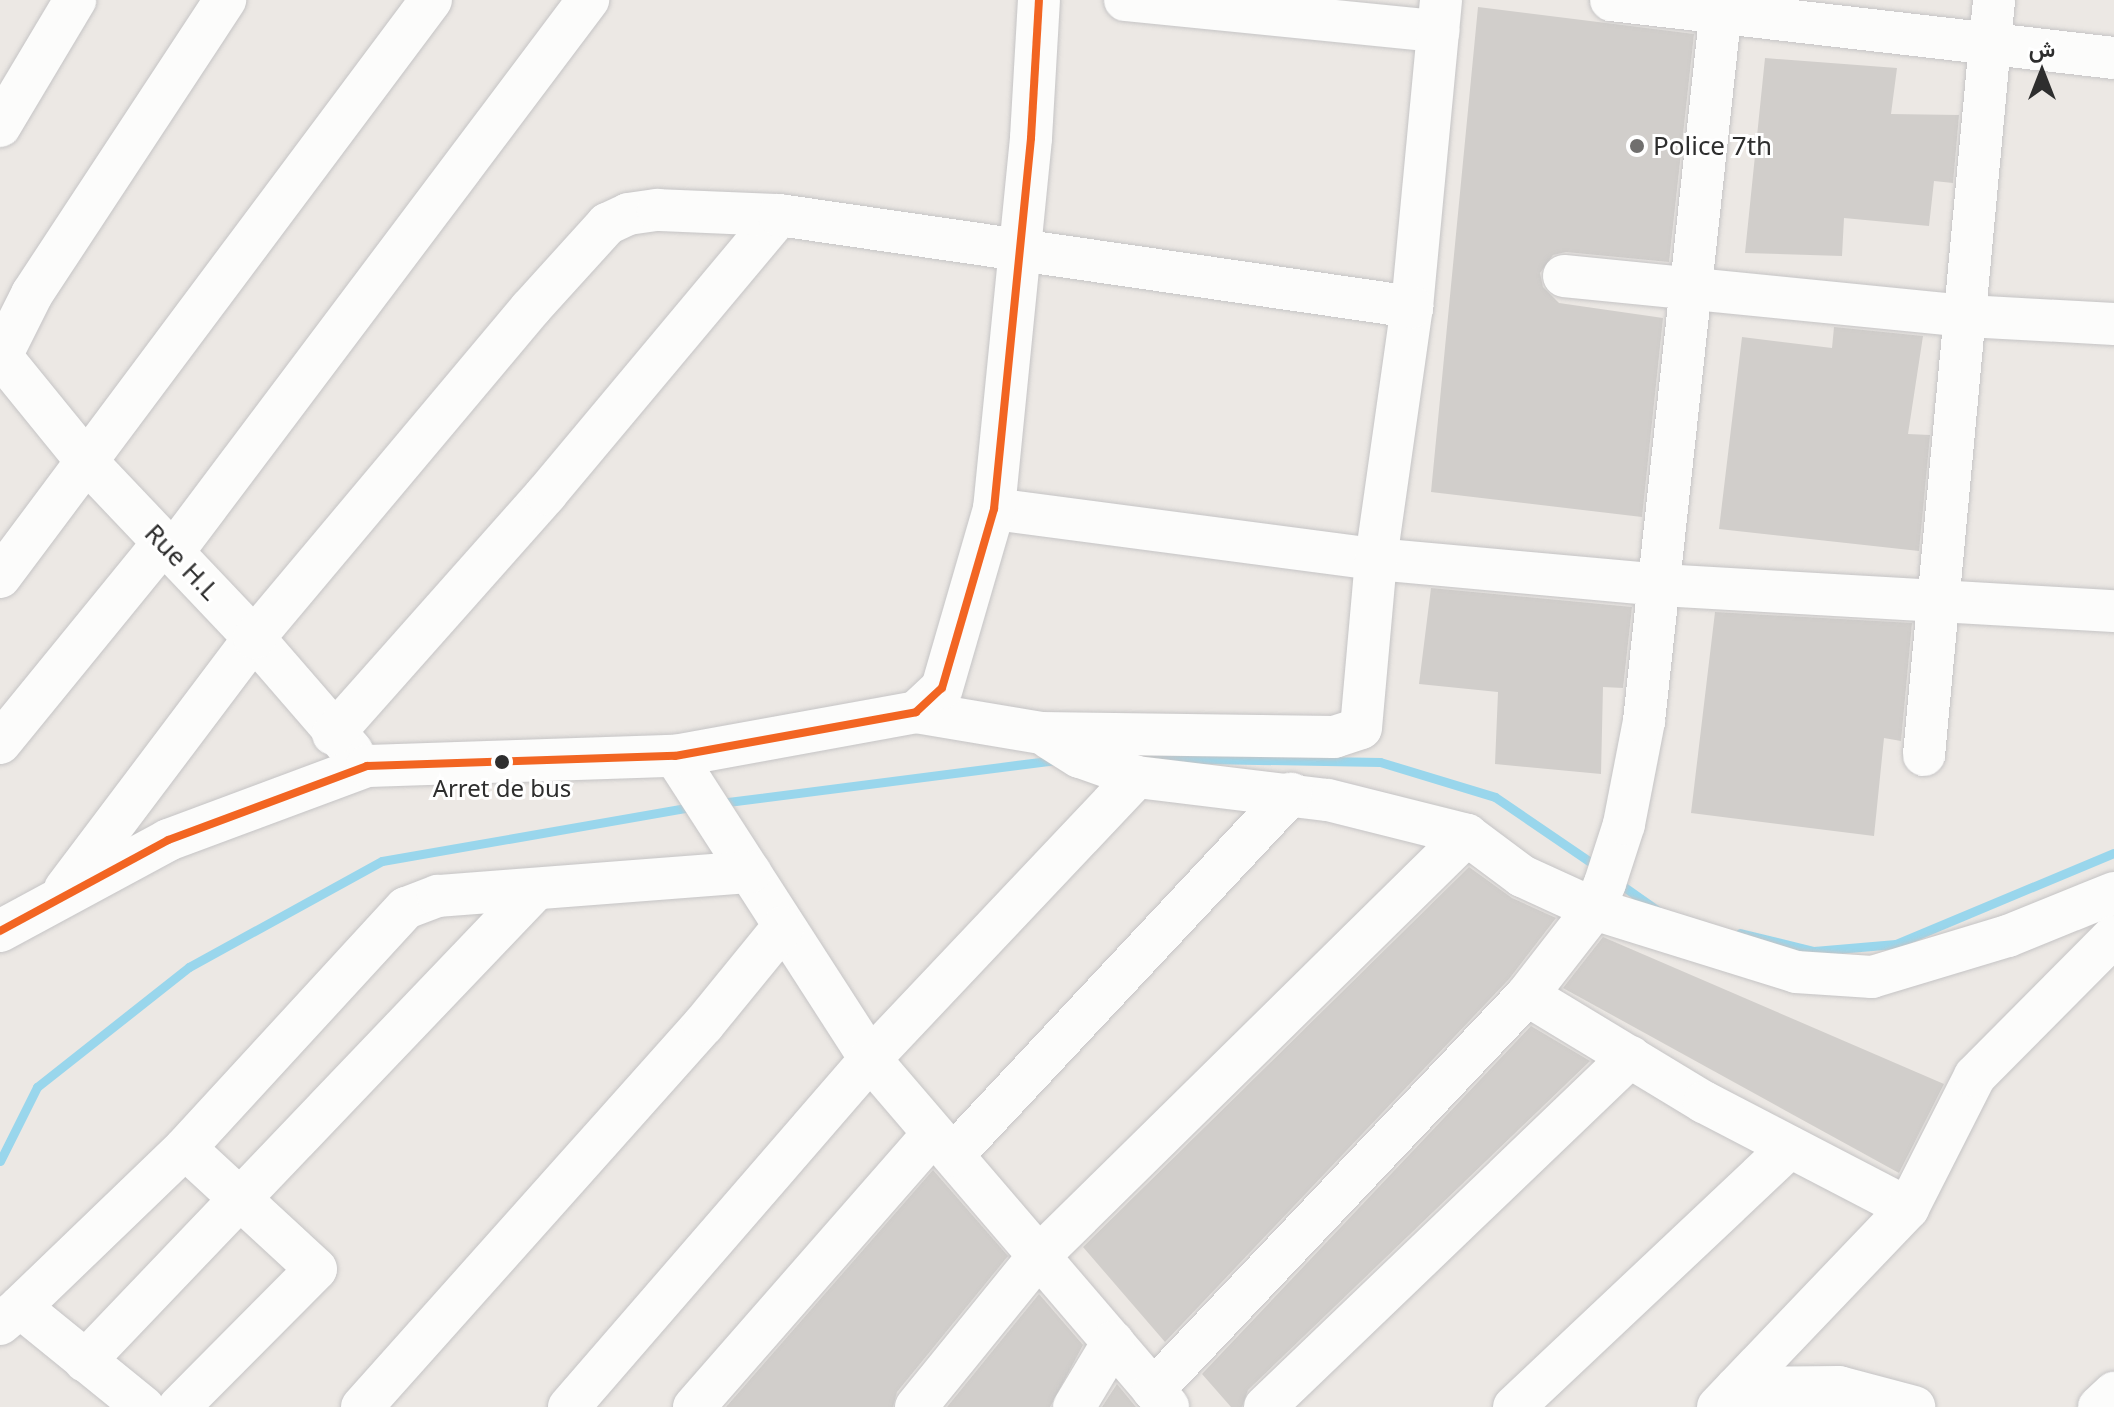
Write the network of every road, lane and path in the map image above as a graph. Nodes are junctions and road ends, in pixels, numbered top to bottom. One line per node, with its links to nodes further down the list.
1 (75, 0): 14 (street)
2 (225, 0): 22 (street)
3 (431, 0): 23 (street)
4 (588, 0): 25 (street)
5 (1039, 0): 16 (street)
6 (1125, 0): 9 (street)
7 (1611, 0): 10 (street)
8 (1994, 0): 12 (street)
9 (1207, 4): 11 (street)
10 (1721, 6): 12 (street); 18 (street)
11 (1440, 16): 19 (street)
12 (1988, 43): 13 (street); 20 (street)
13 (2114, 58)
14 (0, 126)
15 (779, 215): 16 (street); 31 (street); 34 (street)
16 (1017, 250): 19 (street); 24 (street)
17 (1564, 276): 18 (street)
18 (1690, 288): 20 (street); 28 (street)
19 (1412, 307): 26 (street)
20 (1967, 316): 21 (street); 29 (street)
21 (2114, 324)
22 (1, 357): 23 (street, Rue H.L)
23 (87, 462): 25 (street, Rue H.L); 27 (street)
24 (994, 509): 26 (street); 32 (street)
25 (168, 547): 31 (street, Rue H.L); 35 (street)
26 (1376, 559): 28 (street); 33 (street)
27 (0, 577)
28 (1660, 585): 29 (street); 46 (street)
29 (1940, 598): 30 (street); 36 (street)
30 (2114, 611)
31 (254, 638): 34 (street, Rue H.L); 45 (street)
32 (916, 712): 33 (street); 37 (street)
33 (1041, 733): 39 (street)
34 (333, 734): 38 (street, Rue H.L)
35 (0, 743)
36 (1924, 755)
37 (675, 756): 38 (street); 42 (street)
38 (367, 766): 45 (street)
39 (1137, 777): 40 (street); 52 (street)
40 (1291, 794): 41 (street); 53 (street)
41 (1467, 835): 46 (street); 58 (street)
42 (750, 872): 43 (street); 47 (street)
43 (534, 891): 55 (street); 56 (street)
44 (2114, 893): 46 (street)
45 (60, 896): 48 (street)
46 (1594, 909): 50 (street)
47 (783, 927): 52 (street); 68 (street)
48 (0, 931)
49 (2114, 936): 57 (street)
50 (1527, 995): 51 (street); 63 (street)
51 (1630, 1057): 54 (street); 73 (street)
52 (870, 1059): 53 (street); 69 (street)
53 (943, 1145): 58 (street); 70 (street)
54 (1790, 1147): 57 (street); 74 (street)
55 (185, 1148): 56 (street); 59 (street)
56 (241, 1202): 61 (street); 67 (street)
57 (1908, 1208): 64 (street)
58 (1038, 1257): 60 (street); 71 (street)
59 (10, 1315): 61 (street)
60 (1113, 1342): 63 (street); 72 (street)
61 (85, 1361): 66 (street)
62 (2114, 1393): 75 (street)
63 (1160, 1398)
64 (1727, 1398): 65 (street)
65 (1911, 1406)
66 (143, 1407)
67 (179, 1407)
68 (362, 1407)
69 (569, 1407)
70 (694, 1407)
71 (916, 1407)
72 (1074, 1407)
73 (1265, 1407)
74 (1514, 1407)
75 (2099, 1407)

